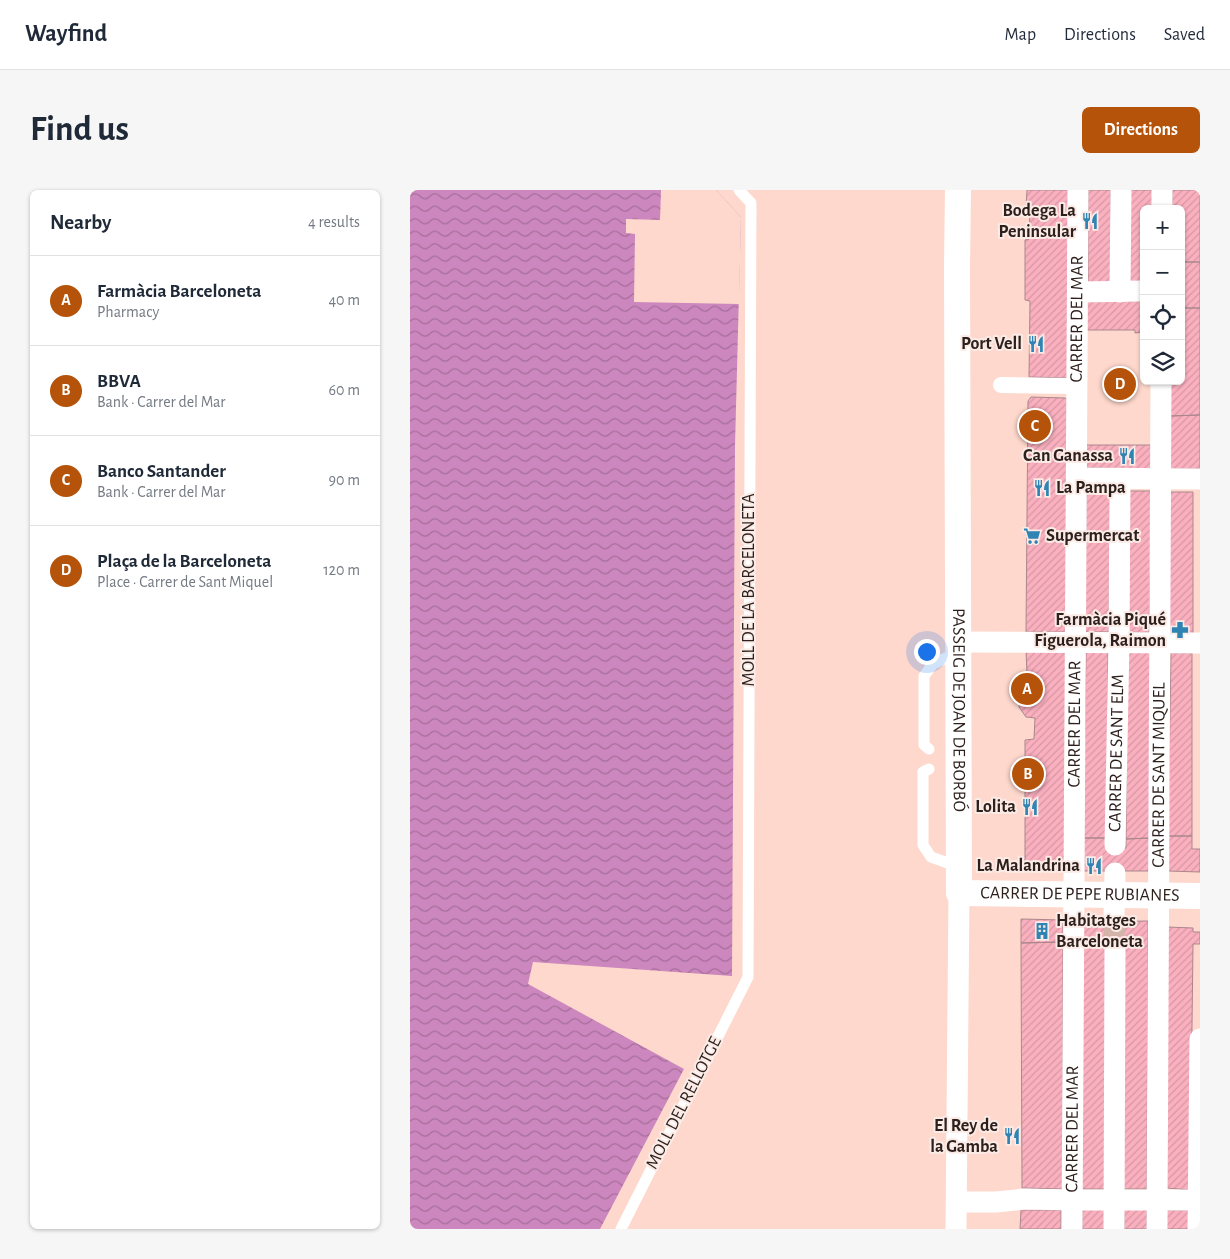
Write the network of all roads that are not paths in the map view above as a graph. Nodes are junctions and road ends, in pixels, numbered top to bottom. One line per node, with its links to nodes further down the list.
1 (739, 190): 31 (lane, MOLL DE LA BARCELONETA)
2 (958, 190): 21 (street, PASSEIG DE JOAN DE BORBÓ)
3 (1078, 190): 7 (street, CARRER DEL MAR)
4 (1121, 190): 8 (street)
5 (1162, 190): 6 (street)
6 (1162, 205)
7 (1078, 292): 8 (street); 13 (street, CARRER DEL MAR)
8 (1120, 292): 9 (street)
9 (1140, 292)
10 (1001, 385): 12 (street)
11 (1161, 385): 15 (street, CARRER DE SANT MIQUEL)
12 (1070, 386)
13 (1077, 478): 14 (street); 17 (street, CARRER DEL MAR)
14 (1120, 479): 15 (street); 18 (street, CARRER DE SANT ELM)
15 (1160, 479): 16 (street); 19 (street, CARRER DE SANT MIQUEL)
16 (1200, 479)
17 (1076, 642): 18 (street); 21 (street); 27 (street, CARRER DEL MAR)
18 (1119, 642): 19 (street); 24 (street, CARRER DE SANT ELM)
19 (1160, 643): 20 (street); 28 (street, CARRER DE SANT MIQUEL)
20 (1200, 643)
21 (958, 647): 22 (lane); 25 (street, PASSEIG DE JOAN DE BORBÓ)
22 (929, 749)
23 (929, 769): 25 (lane)
24 (1115, 845)
25 (959, 867): 26 (street, PASSEIG DE JOAN DE BORBÓ)
26 (959, 893): 27 (street, CARRER DE PEPE RUBIANES); 37 (street, PASSEIG DE JOAN DE BORBÓ)
27 (1074, 895): 28 (street, CARRER DE PEPE RUBIANES); 33 (street, CARRER DEL MAR)
28 (1158, 896): 29 (street, CARRER DE PEPE RUBIANES); 35 (street, CARRER DE SANT MIQUEL)
29 (1200, 896)
30 (1114, 947): 34 (street)
31 (748, 977): 38 (lane, MOLL DEL RELLOTGE)
32 (1200, 1039): 36 (street)
33 (1072, 1200): 34 (street); 37 (street); 40 (street, CARRER DEL MAR)
34 (1115, 1200): 35 (street); 41 (street)
35 (1157, 1200): 36 (street); 42 (street, CARRER DE SANT MIQUEL)
36 (1199, 1200): 43 (street)
37 (957, 1202): 39 (street, PASSEIG DE JOAN DE BORBÓ)
38 (621, 1229)
39 (956, 1229)
40 (1072, 1229)
41 (1114, 1229)
42 (1157, 1229)
43 (1198, 1229)

